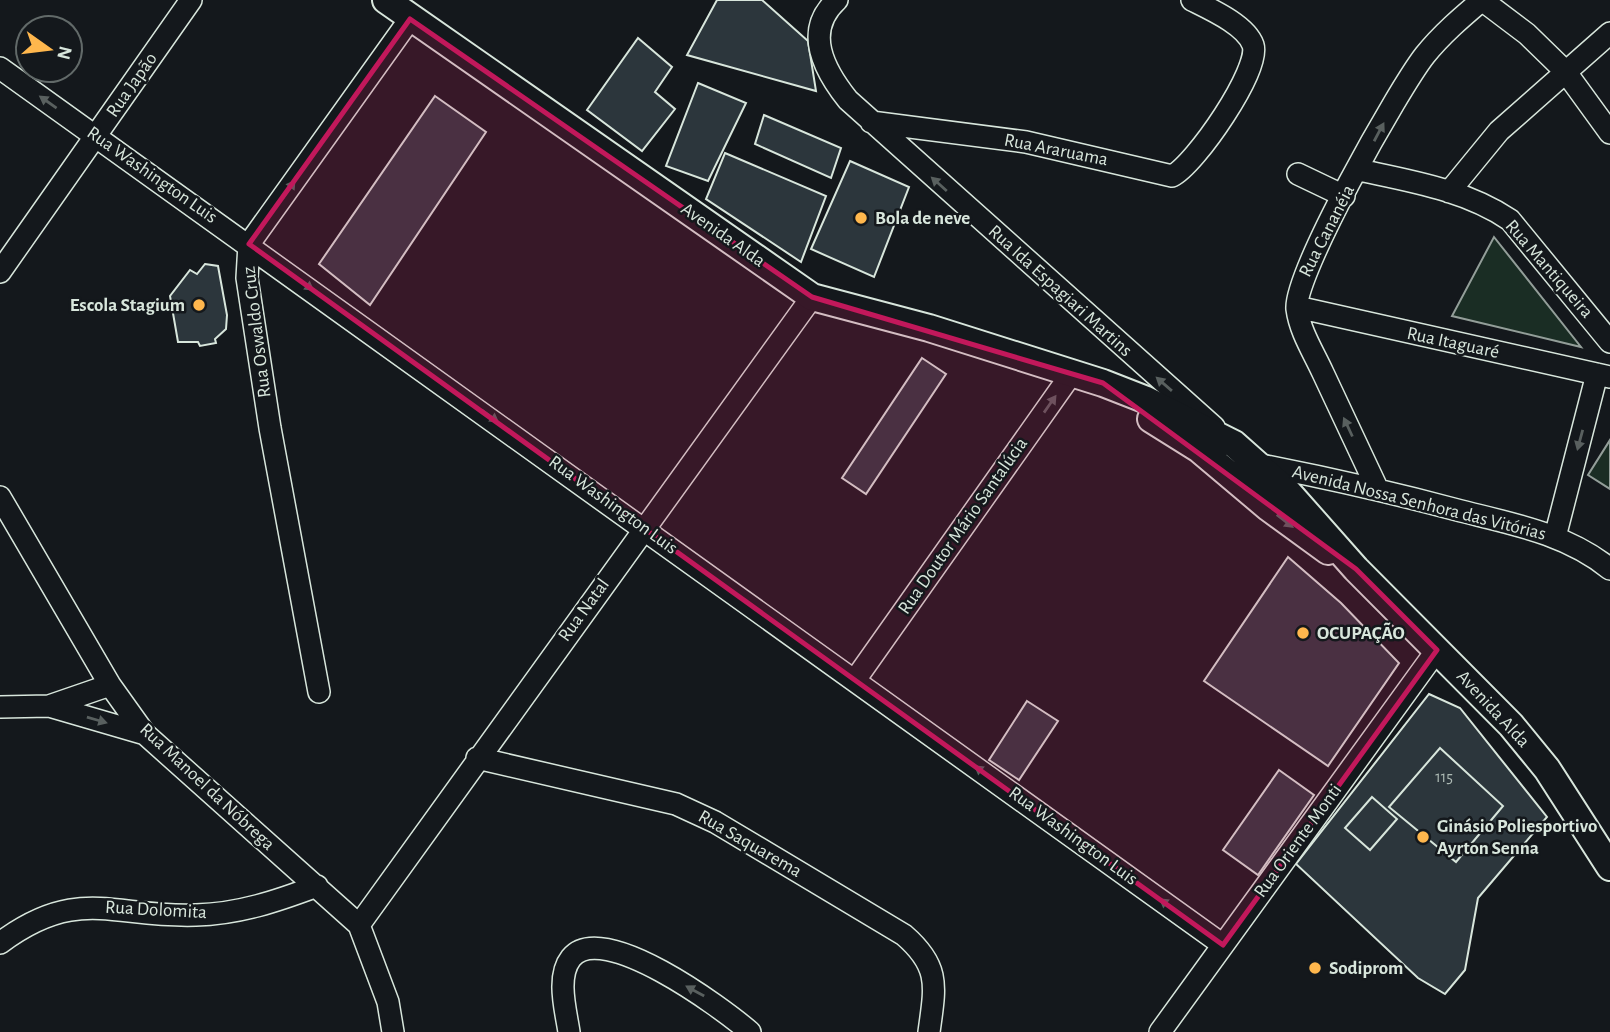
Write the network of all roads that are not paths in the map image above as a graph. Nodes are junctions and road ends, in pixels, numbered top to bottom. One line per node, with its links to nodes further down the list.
1 (191, 0): 12 (street, Rua Japão)
2 (386, 0): 6 (main road, Avenida Alda)
3 (838, 0): 10 (street, Rua Ida Espagiari Martins)
4 (1192, 0): 10 (street, Rua Araruama)
5 (1482, 0): 9 (street); 13 (street, Rua Cananéia, one-way to 5)
6 (410, 19): 17 (street, Rua Oswaldo Cruz, one-way to 6); 19 (main road, Avenida Alda)
7 (1610, 33): 9 (street)
8 (0, 68): 12 (street, Rua Washington Luis, one-way to 8)
9 (1565, 71): 11 (street); 15 (street)
10 (871, 122): 25 (street, Rua Ida Espagiari Martins, one-way to 10)
11 (1610, 133)
12 (97, 136): 17 (street, Rua Washington Luis); 18 (street, Rua Japão)
13 (1359, 170): 15 (street, Rua Mantiqueira); 16 (street, Rua Cananéia)
14 (1298, 174): 16 (street)
15 (1449, 192): 21 (street, Rua Mantiqueira)
16 (1344, 196): 20 (street, Rua Cananéia)
17 (249, 244): 30 (street, Rua Washington Luis, one-way to 30); 37 (street, Rua Oswaldo Cruz)
18 (0, 272)
19 (812, 297): 22 (main road, Avenida Alda); 30 (street, Rua Natal)
20 (1297, 307): 23 (street, Rua Itaguaré); 28 (street, Rua Cananéia, one-way to 20)
21 (1610, 342)
22 (1072, 373): 24 (main road, Avenida Alda); 35 (street, Rua Doutor Mário Santalúcia, one-way to 22)
23 (1604, 375): 31 (street, one-way to 31)
24 (1103, 383): 25 (main road, Avenida Alda); 26 (main road, Avenida Alda)
25 (1234, 444): 27 (main road, Avenida Alda)
26 (1199, 449): 27 (main road); 32 (main road, Avenida Alda, one-way to 32)
27 (1261, 465): 28 (street, Avenida Nossa Senhora das Vitórias); 32 (main road, Avenida Alda)
28 (1377, 488): 31 (street, Avenida Nossa Senhora das Vitórias)
29 (0, 497): 36 (street, Rua Manoel da Nóbrega)
30 (644, 527): 35 (street, Rua Washington Luis); 41 (street, Rua Natal)
31 (1555, 537): 33 (street, Avenida Nossa Senhora das Vitórias)
32 (1356, 569): 34 (main road, Avenida Alda)
33 (1610, 569)
34 (1437, 650): 42 (main road, Avenida Alda); 46 (street, Rua Oriente Monti)
35 (855, 680): 46 (street, Rua Washington Luis, one-way to 35)
36 (110, 685): 38 (street); 40 (street, Rua Manoel da Nóbrega)
37 (319, 692)
38 (49, 706): 39 (street); 40 (street, one-way to 40)
39 (0, 707)
40 (145, 734): 43 (street, Rua Manoel da Nóbrega)
41 (477, 758): 44 (street, Rua Natal); 50 (street, Rua Saquarema)
42 (1610, 867)
43 (317, 886): 44 (street, Rua Manoel da Nóbrega); 45 (street, Rua Dolomita)
44 (359, 925): 47 (street, Rua Manoel da Nóbrega)
45 (0, 943)
46 (1223, 944): 51 (street, Rua Oriente Monti)
47 (393, 1032)
48 (569, 1032): 49 (street, one-way to 48)
49 (750, 1032)
50 (929, 1032)
51 (1160, 1032)

